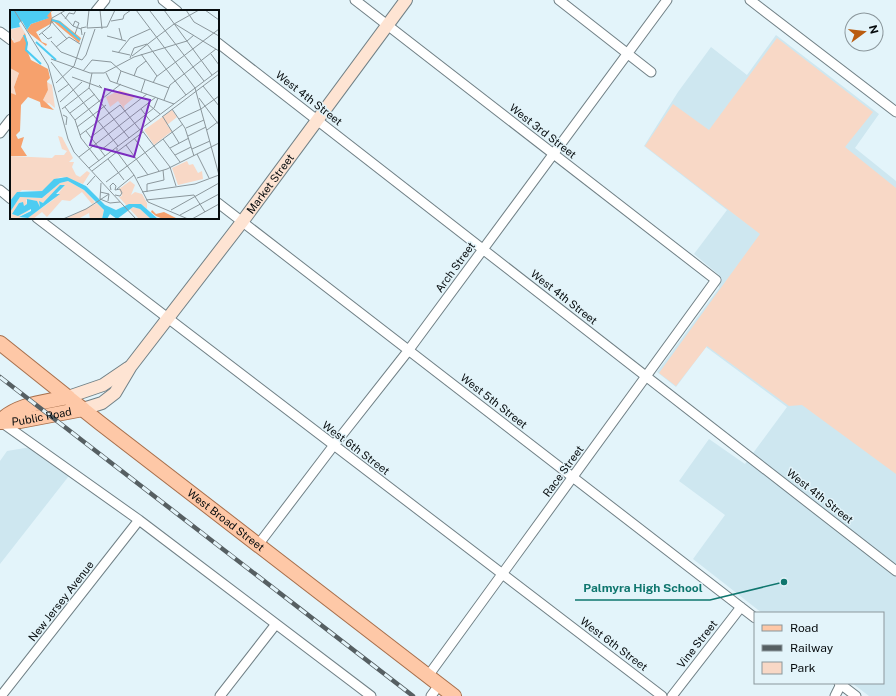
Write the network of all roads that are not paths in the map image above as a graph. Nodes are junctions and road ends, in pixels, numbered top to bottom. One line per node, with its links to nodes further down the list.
1 (105, 0): 8 (street)
2 (163, 0): 9 (street)
3 (355, 0): 10 (street, West 3rd Street)
4 (406, 0): 10 (street, Market Street)
5 (559, 0): 14 (street)
6 (667, 0): 14 (street, Arch Street)
7 (750, 0): 16 (street)
8 (97, 10)
9 (176, 10)
10 (387, 25): 18 (street, Market Street); 20 (street, West 3rd Street)
11 (0, 32): 12 (street)
12 (10, 39)
13 (219, 44): 18 (street, West 4th Street)
14 (627, 54): 15 (street); 20 (street, Arch Street)
15 (651, 72)
16 (896, 112)
17 (10, 120): 19 (street)
18 (317, 120): 25 (street, Market Street); 26 (street, West 4th Street)
19 (0, 133)
20 (553, 154): 26 (street, Arch Street); 27 (street, West 3rd Street)
21 (0, 190): 22 (street)
22 (10, 197)
23 (219, 204): 25 (street, West 5th Street)
24 (38, 219): 28 (street, West 6th Street)
25 (242, 222): 28 (street, Market Street); 30 (street, West 5th Street)
26 (483, 249): 30 (street, Arch Street); 32 (street, West 4th Street)
27 (716, 280): 32 (street, Race Street)
28 (167, 317): 31 (street, Market Street); 36 (street, West 6th Street)
29 (0, 343): 33 (main road, West Broad Street)
30 (408, 351): 36 (street, Arch Street); 37 (street, West 5th Street)
31 (131, 366): 33 (street, Market Street); 34 (street, Market Street)
32 (646, 376): 37 (street, Race Street); 40 (street, West 4th Street)
33 (68, 397): 34 (main road, West Broad Street); 35 (main road, Public Road)
34 (83, 409): 35 (main road, Public Road); 39 (main road, West Broad Street)
35 (0, 422): 38 (street)
36 (334, 445): 39 (street, Arch Street); 41 (street, West 6th Street)
37 (573, 478): 41 (street, Race Street); 42 (street, West 5th Street)
38 (139, 520): 44 (street); 48 (street, New Jersey Avenue)
39 (258, 545): 45 (main road, West Broad Street)
40 (896, 571)
41 (502, 574): 45 (street, Race Street); 52 (street, West 6th Street)
42 (741, 607): 43 (street, West 5th Street); 53 (street, Vine Street)
43 (754, 617)
44 (276, 624): 49 (street); 50 (street)
45 (428, 676): 47 (main road, West Broad Street)
46 (840, 684): 54 (street); 55 (street)
47 (435, 690): 51 (main road, West Broad Street)
48 (1, 696)
49 (220, 696)
50 (371, 696)
51 (454, 696)
52 (662, 696)
53 (672, 696)
54 (835, 696)
55 (856, 696)

